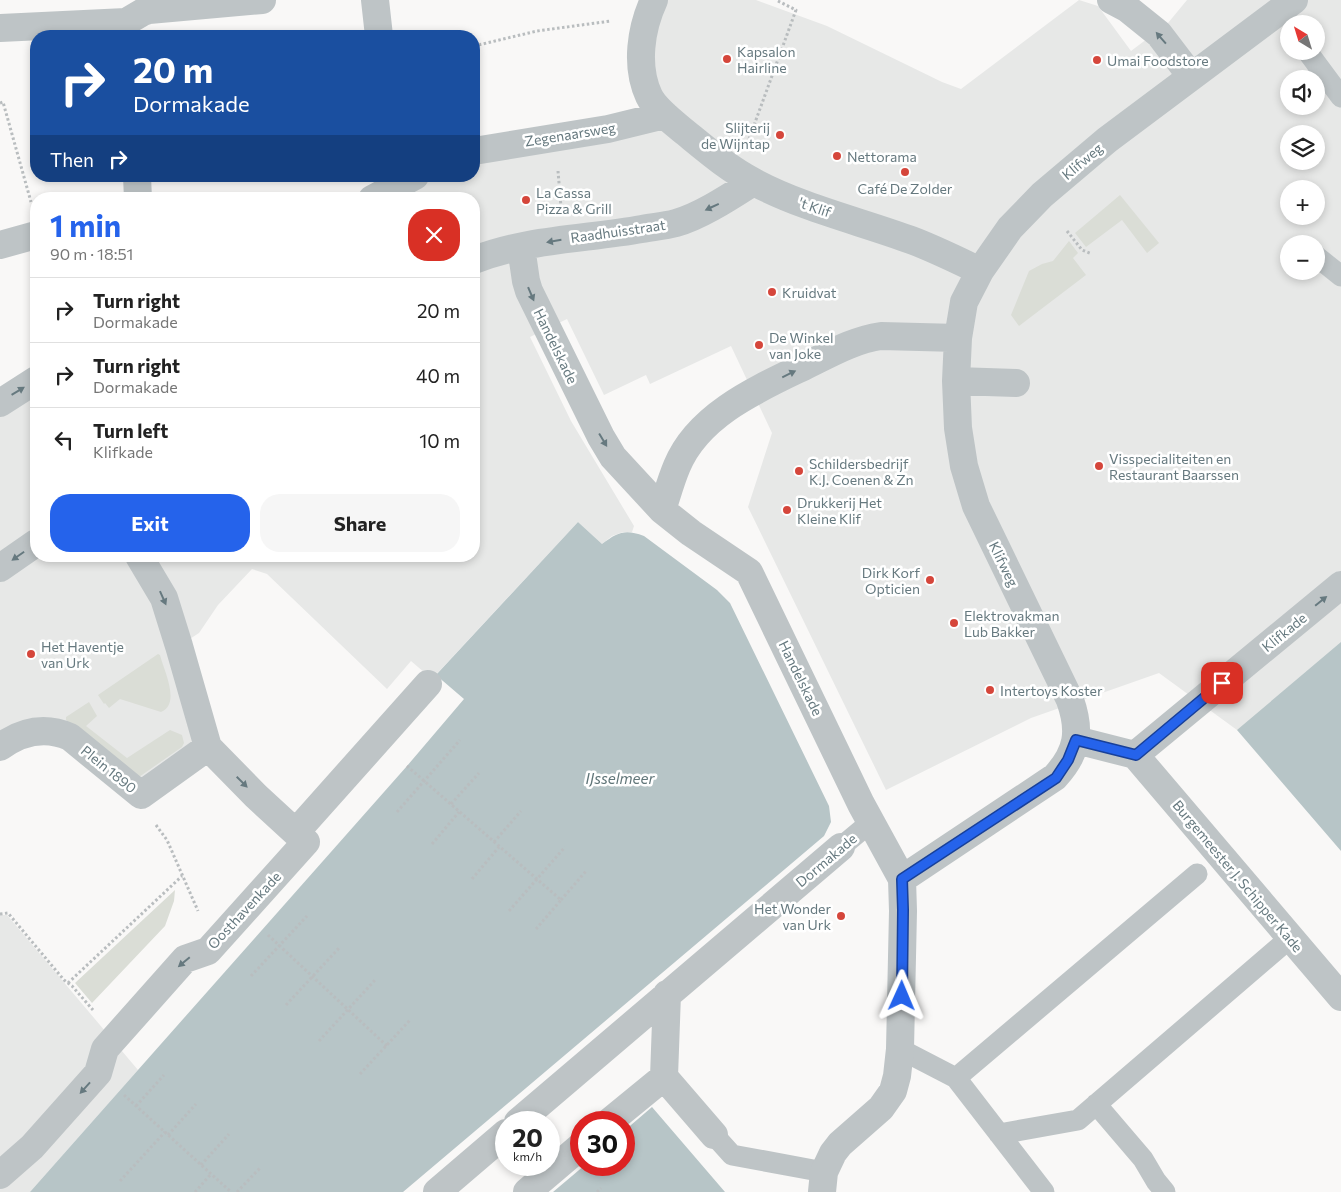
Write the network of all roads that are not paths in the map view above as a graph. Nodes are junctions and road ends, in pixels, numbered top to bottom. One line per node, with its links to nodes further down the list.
1 (262, 0): 7 (street)
2 (375, 0): 8 (street)
3 (654, 0): 12 (street, 't Klif)
4 (1111, 0): 10 (street, one-way to 4)
5 (1287, 13): 10 (street, Klifweg)
6 (0, 28): 7 (street)
7 (126, 29)
8 (378, 30)
9 (1314, 60): 11 (lane)
10 (1191, 76): 22 (street, Klifweg)
11 (1341, 97)
12 (665, 115): 13 (street, Zegenaarsweg); 15 (street, 't Klif)
13 (480, 150)
14 (398, 182): 16 (street)
15 (754, 182): 19 (street, Raadhuisstraat, one-way to 19); 22 (street, 't Klif)
16 (383, 192)
17 (30, 237): 18 (street)
18 (0, 245)
19 (521, 247): 20 (street, Raadhuisstraat); 29 (street, Handelskade, one-way to 29)
20 (480, 258)
21 (1325, 263): 23 (lane)
22 (980, 271): 24 (street, Klifweg)
23 (1341, 276)
24 (958, 338): 25 (street, Klifweg); 29 (street, one-way to 24)
25 (956, 381): 26 (street); 35 (street, Klifweg)
26 (1016, 383)
27 (30, 384): 28 (street, one-way to 27)
28 (0, 403)
29 (662, 510): 39 (street, Handelskade)
30 (30, 547): 32 (street, one-way to 32)
31 (143, 562): 37 (street, one-way to 37)
32 (0, 568)
33 (1341, 585): 38 (street, Klifkade, one-way to 33)
34 (428, 684): 40 (street)
35 (1076, 740): 38 (street); 43 (street)
36 (0, 747): 37 (street, Plein 1890)
37 (208, 747): 40 (street, one-way to 40)
38 (1136, 755): 44 (street, Burgemeester J. Schipper Kade)
39 (871, 822): 41 (lane, Dormakade); 43 (street, Handelskade)
40 (296, 832): 57 (street, Oosthavenkade, one-way to 57)
41 (841, 848): 45 (street, Dormakade)
42 (1197, 874): 49 (lane)
43 (902, 879): 47 (street)
44 (1290, 938): 46 (street, Burgemeester J. Schipper Kade); 50 (lane)
45 (667, 994): 48 (street); 51 (street, Dormakade)
46 (1341, 997)
47 (900, 1049): 49 (lane); 58 (street)
48 (664, 1077): 52 (street); 54 (street)
49 (956, 1078): 53 (lane)
50 (1096, 1104): 53 (lane); 62 (lane)
51 (531, 1111)
52 (622, 1111)
53 (999, 1134): 61 (lane)
54 (714, 1135): 58 (lane)
55 (495, 1142): 59 (street)
56 (570, 1155): 60 (street)
57 (0, 1175)
58 (823, 1182)
59 (437, 1192)
60 (527, 1192)
61 (1044, 1192)
62 (1165, 1192)

